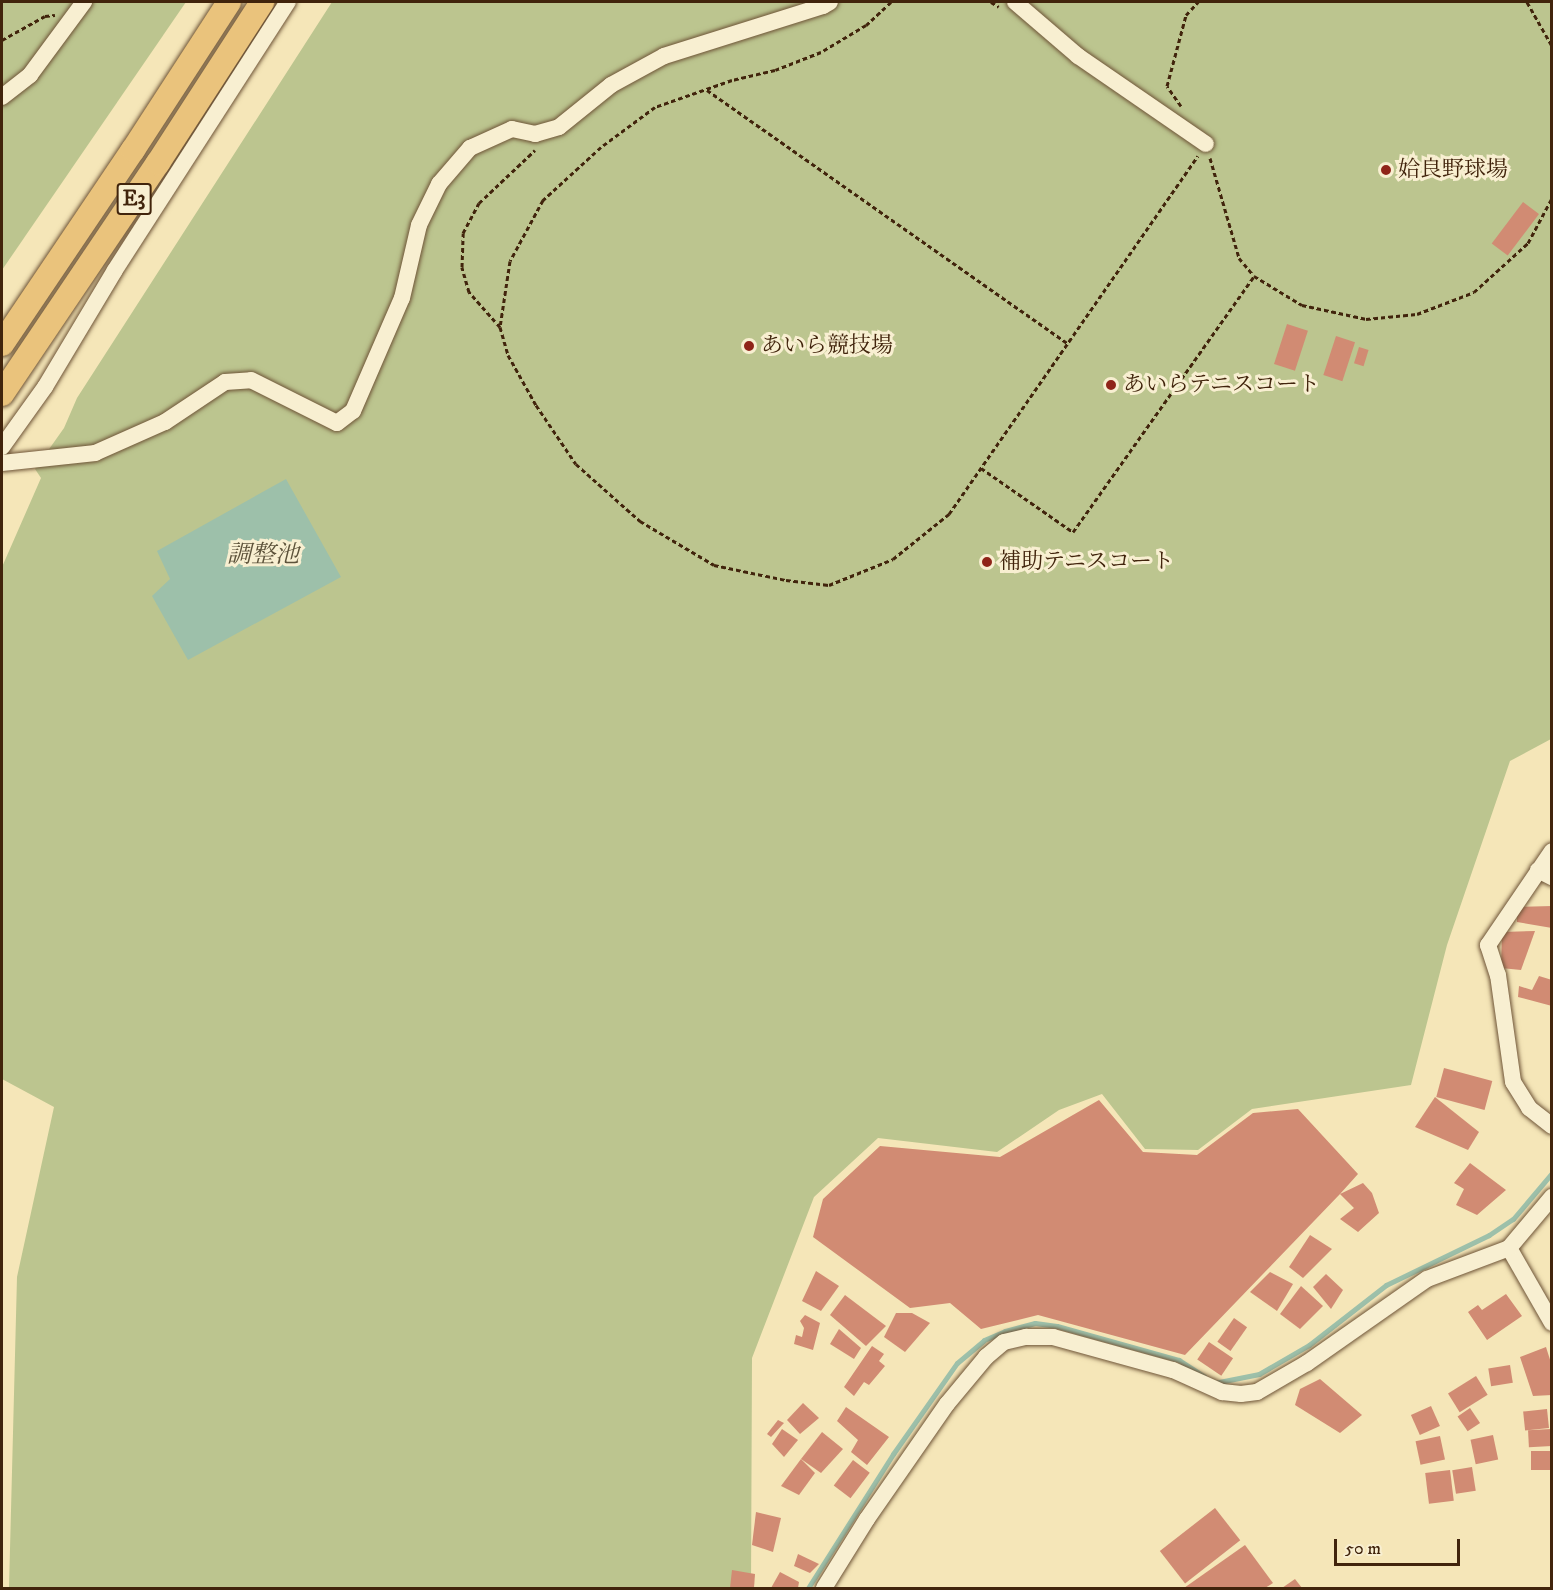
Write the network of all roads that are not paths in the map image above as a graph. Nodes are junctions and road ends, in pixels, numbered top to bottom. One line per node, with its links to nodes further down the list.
1 (84, 2): 7 (street)
2 (229, 2): 9 (highway, E3)
3 (262, 2): 10 (highway, E3)
4 (288, 2): 11 (street)
5 (831, 2): 12 (street)
6 (1015, 2): 8 (street)
7 (2, 98)
8 (1206, 144)
9 (2, 345)
10 (2, 394)
11 (2, 447)
12 (2, 463)
13 (1551, 851): 14 (street)
14 (1545, 874): 15 (street)
15 (1551, 1126)
16 (1551, 1197): 17 (street)
17 (1509, 1248): 18 (street); 19 (street)
18 (1551, 1323)
19 (824, 1588)

